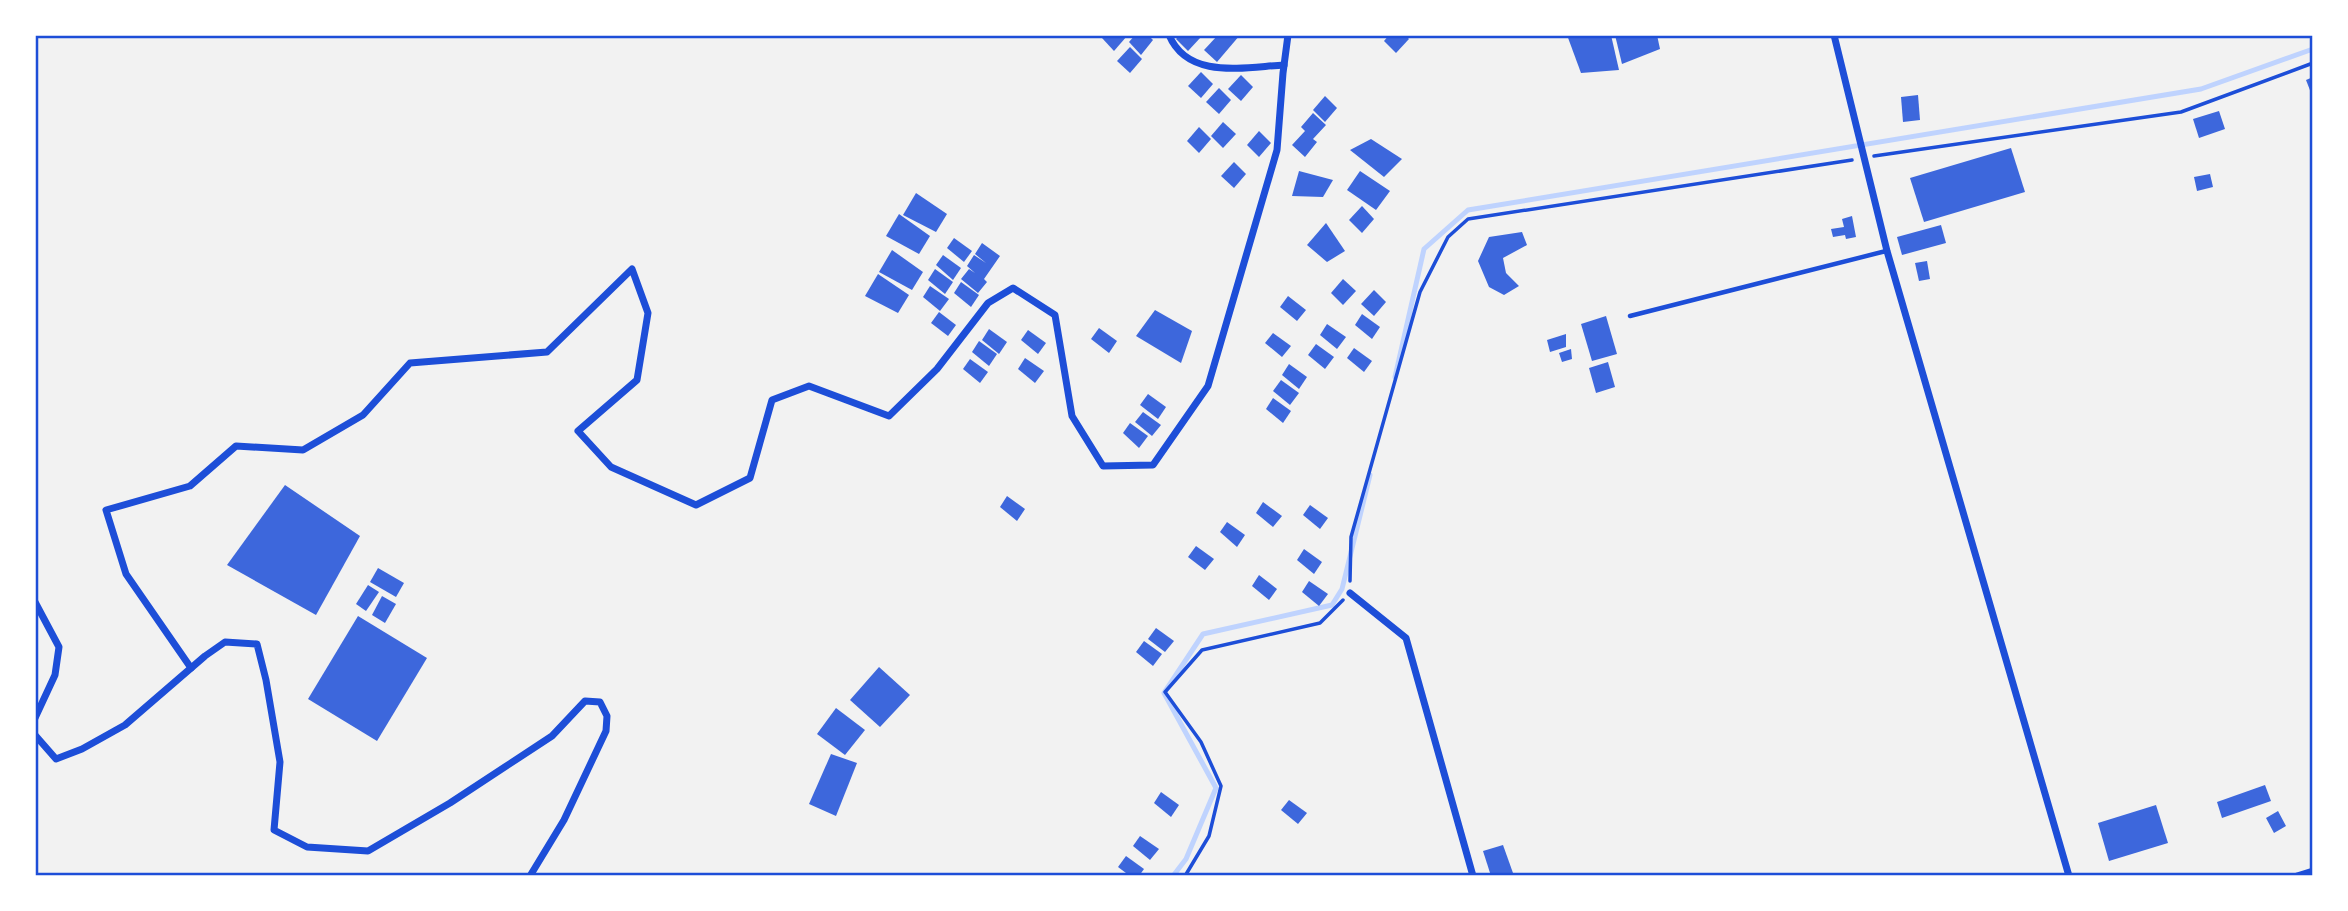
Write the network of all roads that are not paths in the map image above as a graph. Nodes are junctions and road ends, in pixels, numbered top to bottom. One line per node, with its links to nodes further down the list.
1 (1169, 35): 4 (street)
2 (1288, 35): 4 (street)
3 (1834, 35): 5 (street)
4 (1284, 65): 9 (street)
5 (1887, 251): 6 (lane); 15 (street)
6 (1630, 316)
7 (1350, 593): 14 (street)
8 (35, 602): 10 (street)
9 (191, 668): 11 (street); 13 (street)
10 (35, 718)
11 (35, 735)
12 (2313, 871): 16 (street)
13 (530, 876)
14 (1473, 876)
15 (2069, 876)
16 (2297, 876)

